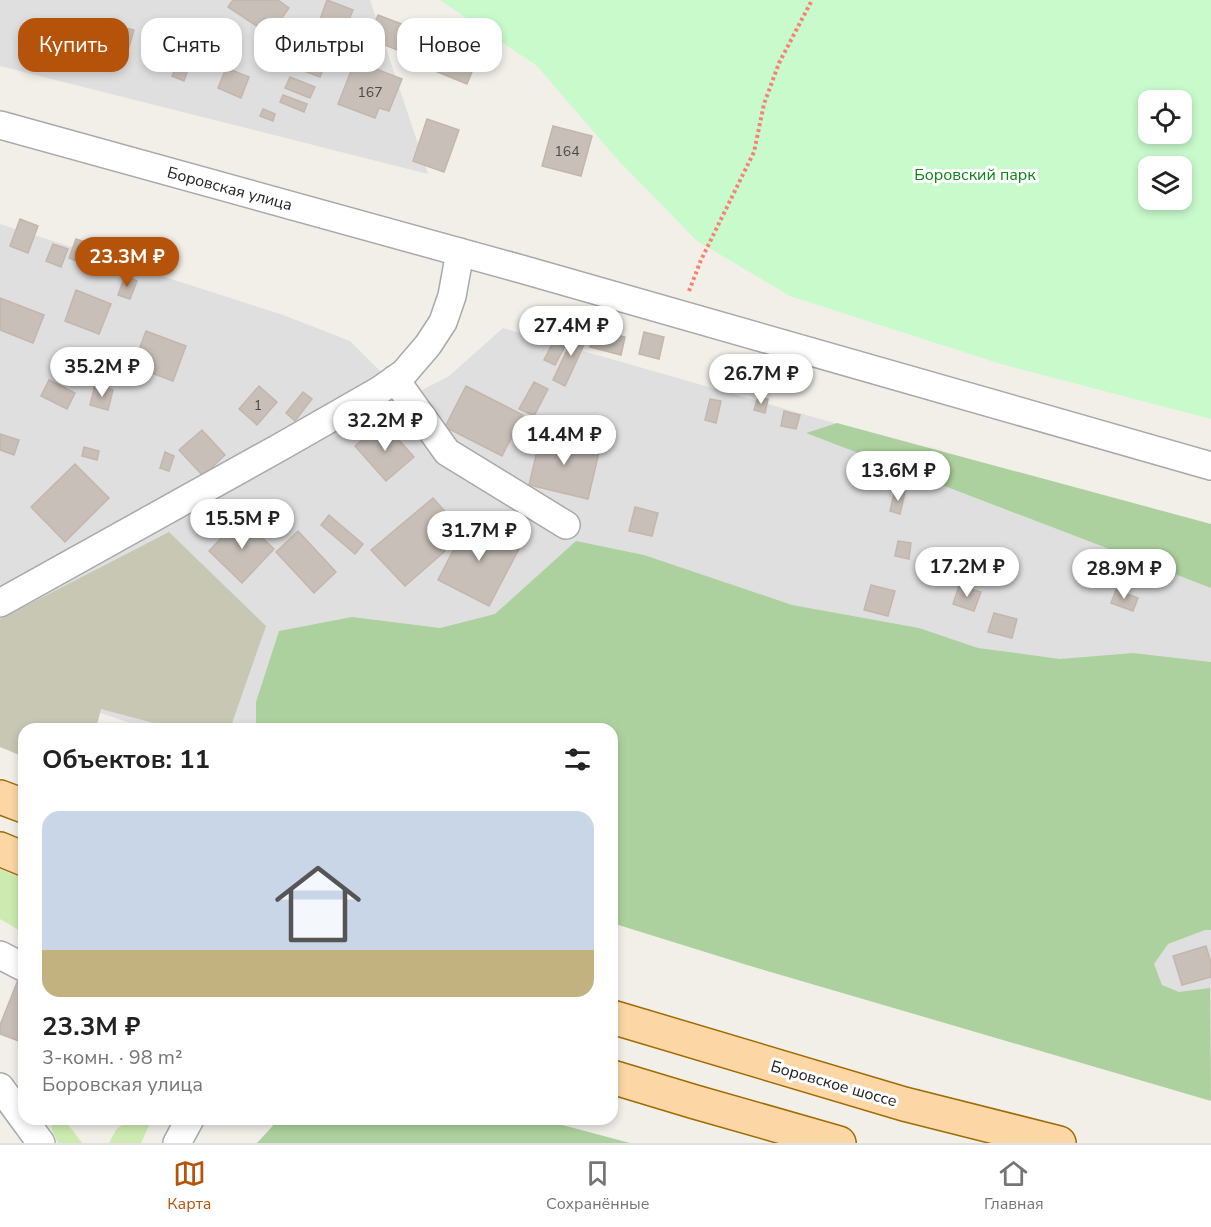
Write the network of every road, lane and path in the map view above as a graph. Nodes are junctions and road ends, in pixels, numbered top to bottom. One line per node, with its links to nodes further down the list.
1 (812, 0): 4 (path)
2 (0, 125): 3 (street, Боровская улица)
3 (460, 252): 5 (street); 6 (street, Боровская улица)
4 (685, 299)
5 (395, 379): 7 (street); 8 (street)
6 (1211, 466)
7 (566, 525)
8 (0, 603)
9 (0, 797): 10 (main road)
10 (18, 804)
11 (0, 849): 12 (main road)
12 (18, 856)
13 (0, 955): 14 (street)
14 (18, 965)
15 (618, 1019): 24 (main road, Боровское шоссе)
16 (618, 1079): 23 (main road)
17 (0, 1087): 18 (street)
18 (18, 1112)
19 (28, 1125): 21 (street)
20 (187, 1125): 22 (street)
21 (41, 1143)
22 (177, 1143)
23 (839, 1143)
24 (1059, 1143)

